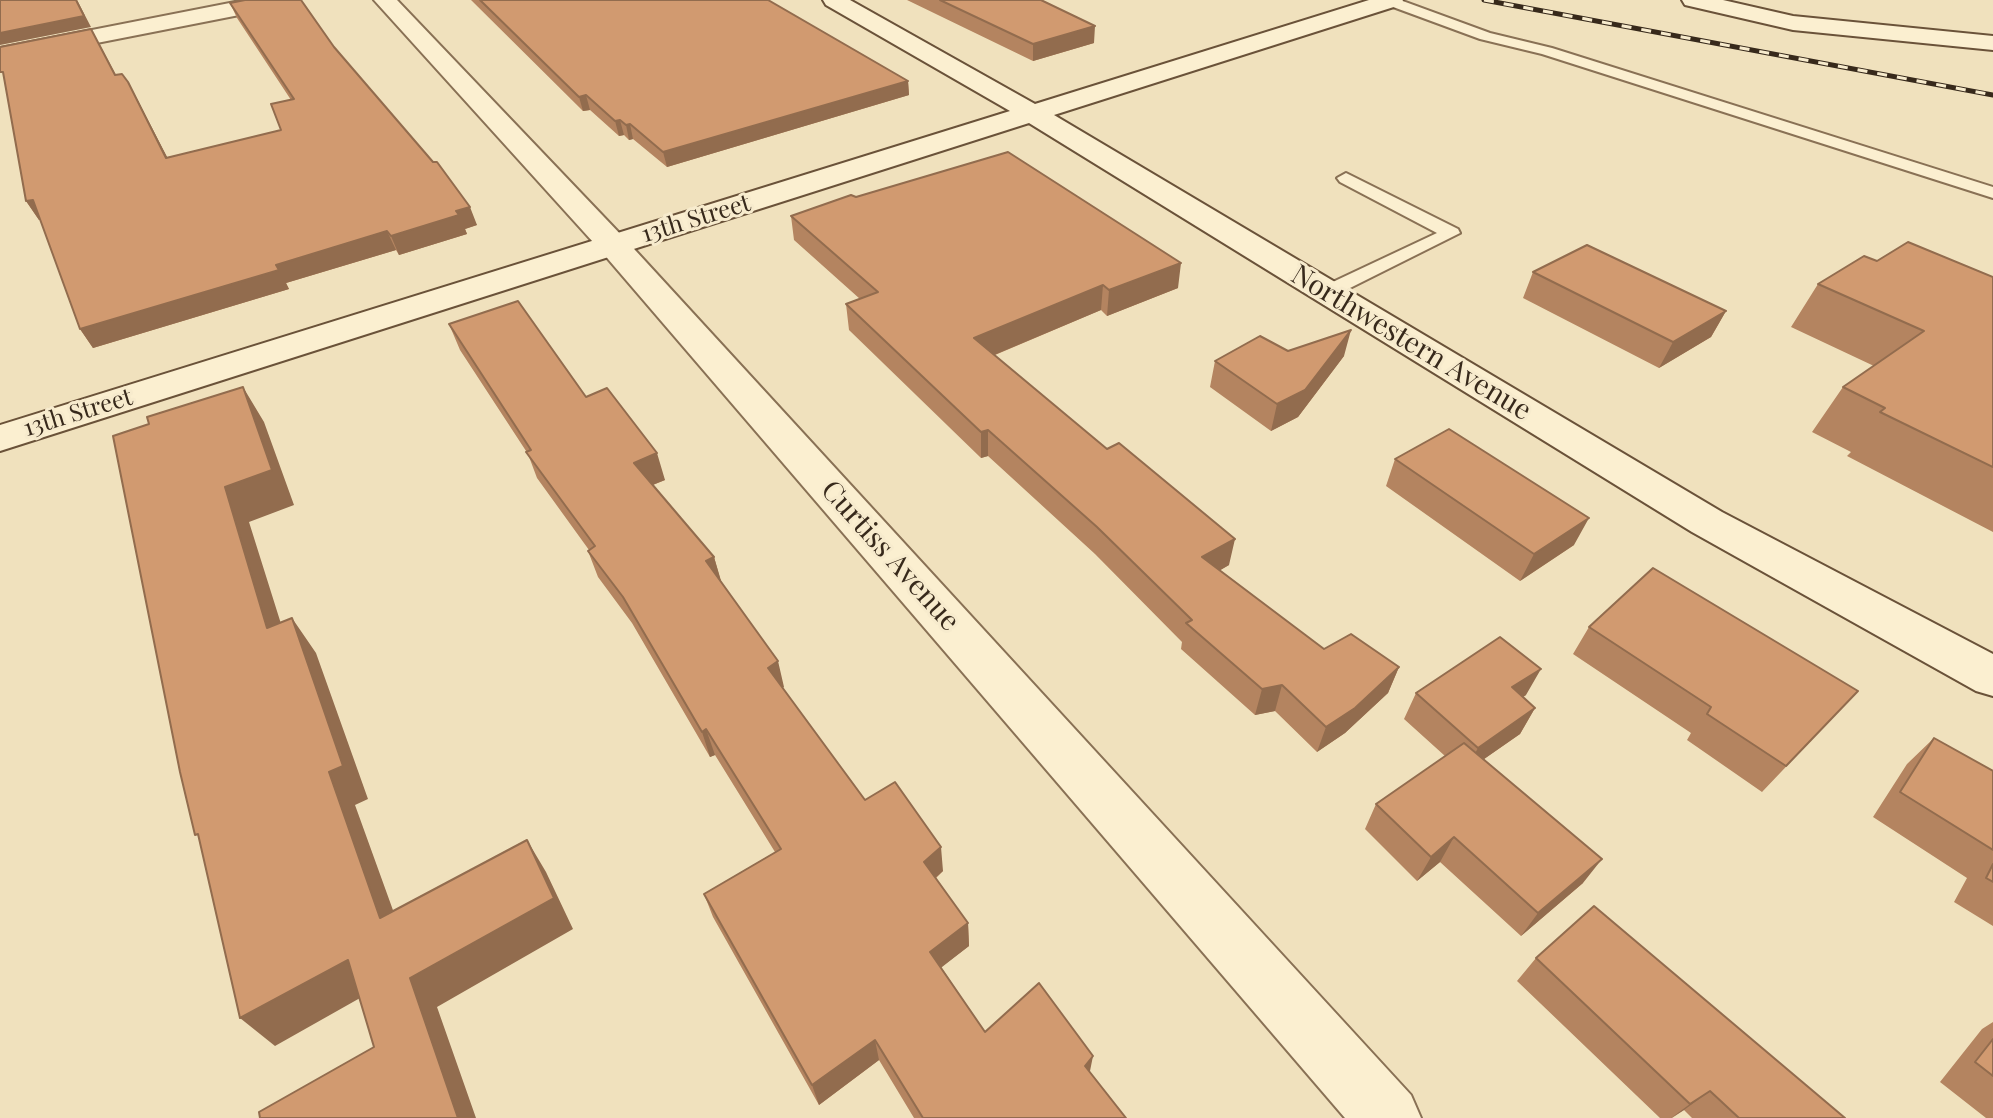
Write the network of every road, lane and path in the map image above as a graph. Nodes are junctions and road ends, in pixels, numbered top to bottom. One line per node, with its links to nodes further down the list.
1 (280, 0): 7 (street)
2 (385, 0): 11 (street, Curtiss Avenue)
3 (834, 0): 8 (street, Northwestern Avenue)
4 (1391, 0): 8 (street, 13th Street); 10 (lane)
5 (1693, 0): 6 (street)
6 (1993, 43)
7 (0, 55)
8 (1032, 113): 11 (street, 13th Street); 12 (street, Northwestern Avenue)
9 (1346, 178): 12 (lane)
10 (1993, 193)
11 (613, 245): 13 (street, 13th Street); 15 (street, Curtiss Avenue)
12 (1327, 292): 14 (street, Northwestern Avenue)
13 (0, 438)
14 (1993, 677)
15 (1388, 1118)

